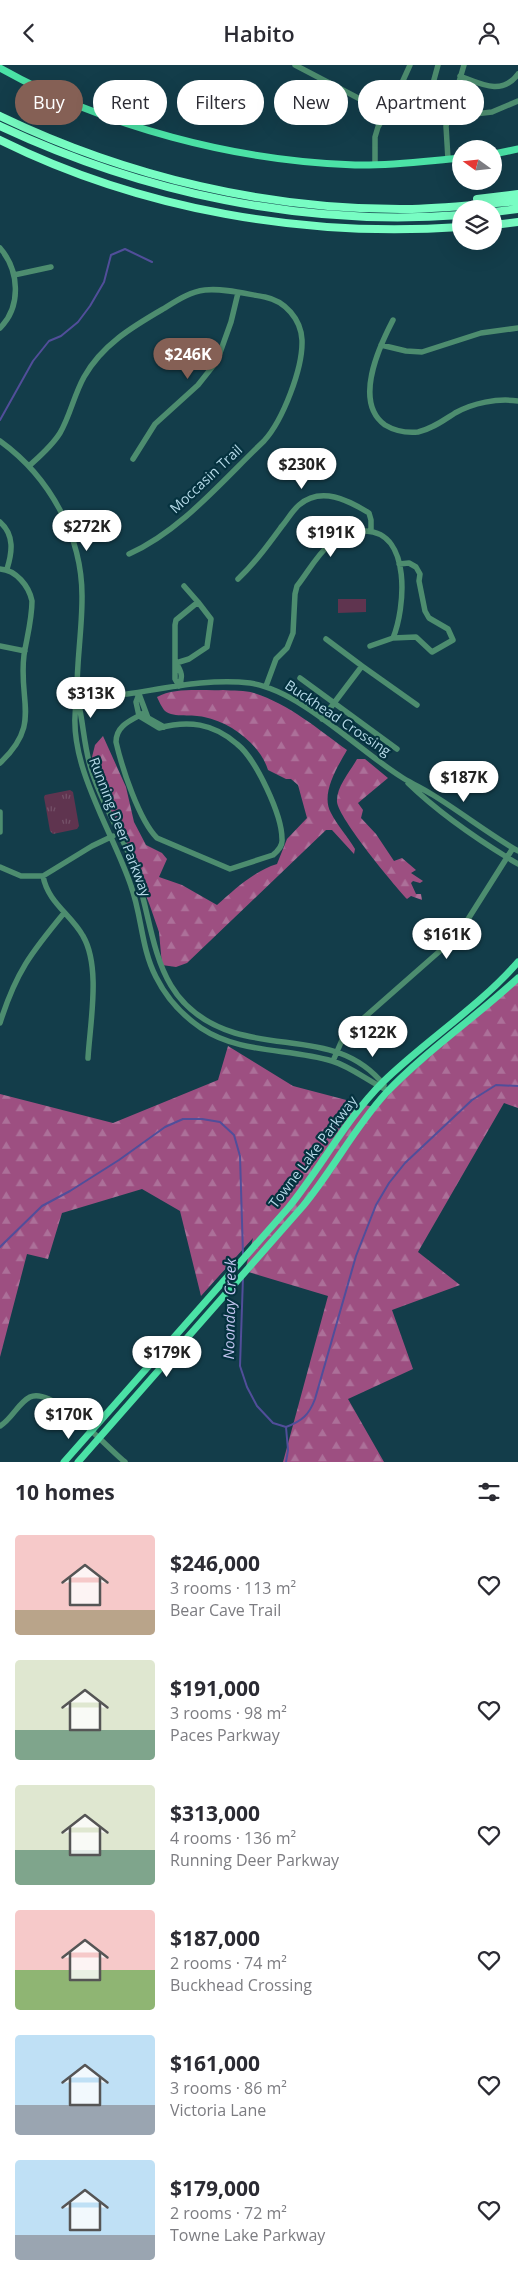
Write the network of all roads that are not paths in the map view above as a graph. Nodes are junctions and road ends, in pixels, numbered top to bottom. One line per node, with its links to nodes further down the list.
1 (295, 65): 11 (street)
2 (410, 65): 8 (street)
3 (438, 65): 9 (street)
4 (464, 65): 7 (street)
5 (0, 68): 23 (main road)
6 (518, 74): 7 (street)
7 (460, 76): 10 (street)
8 (403, 80)
9 (434, 80)
10 (459, 80)
11 (358, 97)
12 (518, 101): 13 (street)
13 (484, 113)
14 (0, 116): 26 (highway)
15 (380, 125): 23 (street)
16 (446, 125): 21 (street)
17 (0, 126): 29 (highway)
18 (0, 140): 32 (highway)
19 (518, 149): 20 (main road)
20 (502, 152)
21 (448, 159): 22 (main road); 23 (main road)
22 (452, 159)
23 (375, 165)
24 (518, 194): 26 (highway)
25 (518, 201): 26 (highway)
26 (411, 209)
27 (518, 209): 28 (highway)
28 (502, 211)
29 (452, 215)
30 (518, 223): 31 (highway)
31 (502, 224)
32 (452, 227)
33 (0, 248): 35 (street)
34 (51, 267): 35 (street)
35 (14, 275): 38 (street)
36 (238, 293): 43 (street); 44 (street, Moccasin Trail); 47 (street, Moccasin Trail)
37 (393, 320): 40 (street)
38 (0, 328)
39 (518, 328): 40 (street)
40 (381, 345): 41 (street)
41 (518, 401)
42 (0, 441): 44 (street, Running Deer Parkway)
43 (133, 459)
44 (29, 466): 65 (street, Running Deer Parkway)
45 (0, 522): 50 (street)
46 (371, 531): 48 (street); 51 (street); 63 (street)
47 (129, 554)
48 (399, 564): 54 (street); 54 (street)
49 (0, 569): 50 (street)
50 (7, 569): 58 (street)
51 (238, 579)
52 (184, 586): 53 (street)
53 (198, 602): 59 (street); 59 (street)
54 (394, 638): 57 (street)
55 (326, 639): 60 (street)
56 (0, 646): 58 (street)
57 (370, 646)
58 (25, 651): 71 (street)
59 (176, 663): 62 (street)
60 (362, 666): 66 (street); 67 (street)
61 (300, 678): 66 (street)
62 (179, 686): 63 (street, Buckhead Crossing); 64 (street, Buckhead Crossing)
63 (266, 686): 69 (street, Buckhead Crossing)
64 (138, 694): 65 (street, Buckhead Crossing); 68 (street)
65 (77, 699): 75 (street, Running Deer Parkway); 76 (street, Running Deer Parkway)
66 (334, 703): 69 (street); 70 (street)
67 (417, 705)
68 (142, 714): 68 (street)
69 (322, 719): 72 (street, Buckhead Crossing)
70 (397, 749)
71 (0, 763)
72 (403, 778): 77 (street, Buckhead Crossing); 78 (street, Buckhead Crossing)
73 (0, 812): 74 (street)
74 (0, 832)
75 (119, 833): 76 (street); 86 (street, Running Deer Parkway)
76 (111, 837): 81 (street); 88 (street, Running Deer Parkway)
77 (515, 850): 78 (street)
78 (507, 857): 79 (street, Buckhead Crossing); 86 (street)
79 (518, 864)
80 (0, 867): 81 (street)
81 (43, 876): 82 (street)
82 (64, 913): 85 (street); 87 (street)
83 (518, 962): 89 (main road, Towne Lake Parkway)
84 (518, 978): 90 (main road, Towne Lake Parkway)
85 (0, 1023)
86 (337, 1051): 88 (street); 89 (street, Running Deer Parkway)
87 (88, 1058)
88 (333, 1061): 89 (street, Running Deer Parkway)
89 (380, 1085): 90 (street, Running Deer Parkway); 92 (main road, Towne Lake Parkway)
90 (388, 1091): 93 (main road, Towne Lake Parkway)
91 (0, 1426): 92 (street)
92 (91, 1432): 93 (street); 94 (main road, Towne Lake Parkway)
93 (98, 1438): 95 (main road, Towne Lake Parkway); 96 (street)
94 (64, 1462)
95 (78, 1462)
96 (125, 1462)

